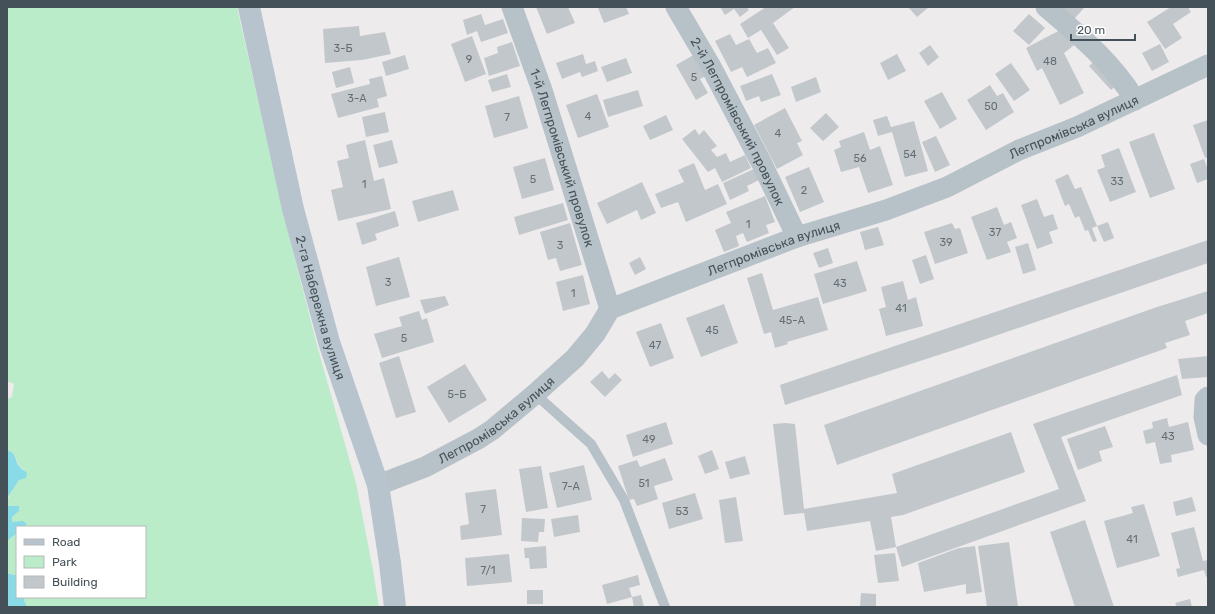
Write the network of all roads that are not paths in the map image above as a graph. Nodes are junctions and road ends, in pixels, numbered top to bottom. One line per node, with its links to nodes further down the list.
1 (249, 7): 12 (main road, 2-га Набережна вулиця)
2 (512, 7): 8 (street, 1-й Легпромівський провулок)
3 (676, 7): 7 (street, 2-й Легпромівський провулок)
4 (1046, 7): 6 (street)
5 (1208, 65): 6 (street, Легпромівська вулиця)
6 (1135, 100): 7 (street, Легпромівська вулиця)
7 (797, 237): 8 (street, Легпромівська вулиця)
8 (610, 309): 9 (street, Легпромівська вулиця)
9 (535, 394): 12 (street, Легпромівська вулиця); 14 (lane)
10 (1208, 397): 11 (street)
11 (1208, 436)
12 (378, 485): 13 (main road, 2-га Набережна вулиця)
13 (395, 607)
14 (665, 607)

